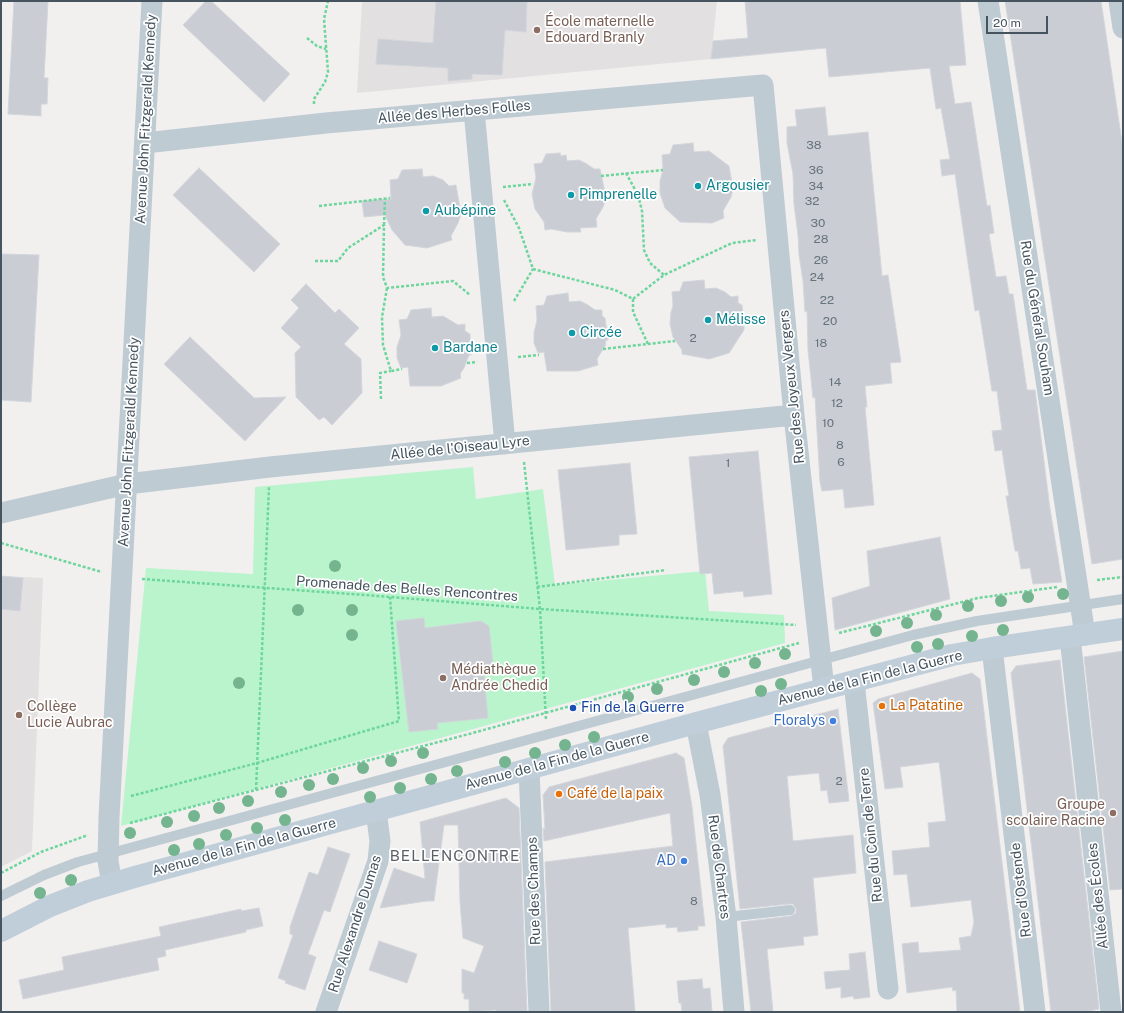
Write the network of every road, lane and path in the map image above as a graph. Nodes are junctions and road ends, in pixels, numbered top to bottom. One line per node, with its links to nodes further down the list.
1 (152, 1): 11 (street, Avenue John Fitzgerald Kennedy)
2 (328, 1): 7 (path)
3 (988, 1): 47 (street, Rue du Général Souham)
4 (1119, 1): 5 (street)
5 (1123, 28)
6 (307, 38): 7 (path)
7 (326, 49): 10 (path)
8 (763, 85): 9 (street, Allée des Herbes Folles); 20 (street, Rue des Joyeux Vergers)
9 (474, 110): 10 (street, Allée des Herbes Folles); 39 (street)
10 (315, 124): 11 (street, Allée des Herbes Folles)
11 (145, 143): 41 (street, Avenue John Fitzgerald Kennedy)
12 (663, 170): 13 (path)
13 (626, 174): 14 (path); 23 (path)
14 (601, 176)
15 (501, 194): 22 (path)
16 (385, 198): 17 (path); 18 (path); 19 (path)
17 (390, 198)
18 (319, 206)
19 (384, 225): 21 (path); 24 (path)
20 (778, 238): 23 (path); 38 (street, Rue des Joyeux Vergers)
21 (315, 261)
22 (533, 270): 26 (path); 27 (path)
23 (664, 275): 26 (path)
24 (387, 288): 25 (path); 36 (path)
25 (472, 297)
26 (633, 299): 29 (path)
27 (514, 307)
28 (675, 341): 29 (path)
29 (648, 344): 30 (path)
30 (603, 349)
31 (517, 350): 34 (path)
32 (467, 362): 33 (path)
33 (478, 362)
34 (518, 364)
35 (402, 369): 36 (path)
36 (391, 371): 37 (path)
37 (381, 399)
38 (794, 415): 39 (street, Allée de l'Oiseau Lyre); 55 (street, Rue des Joyeux Vergers)
39 (514, 443): 40 (street, Allée de l'Oiseau Lyre); 49 (path)
40 (270, 467): 41 (street, Allée de l'Oiseau Lyre); 48 (path)
41 (127, 484): 42 (street, Allée de l'Oiseau Lyre); 46 (street, Avenue John Fitzgerald Kennedy)
42 (1, 513)
43 (1, 543): 46 (path, Promenade des Belles Rencontres)
44 (666, 570): 49 (path)
45 (1123, 577): 47 (path)
46 (122, 578): 48 (path, Promenade des Belles Rencontres); 67 (street, Avenue John Fitzgerald Kennedy)
47 (1078, 583): 52 (street, Rue du Général Souham); 55 (path)
48 (264, 588): 50 (path, Promenade des Belles Rencontres); 64 (path)
49 (537, 588): 53 (path)
50 (390, 597): 53 (path, Promenade des Belles Rencontres); 64 (path)
51 (1123, 599): 52 (lane)
52 (1081, 605): 56 (street, Rue du Général Souham); 58 (lane)
53 (540, 609): 55 (path, Promenade des Belles Rencontres); 61 (path)
54 (1123, 629): 56 (main road, Avenue de la Fin de la Guerre)
55 (816, 632): 58 (street, Rue des Joyeux Vergers); 61 (path)
56 (1077, 636): 57 (main road, Avenue de la Fin de la Guerre); 82 (street, Allée des Écoles)
57 (992, 648): 59 (main road, Avenue de la Fin de la Guerre); 81 (street, Rue d'Ostende)
58 (820, 660): 60 (street, Rue des Joyeux Vergers); 63 (lane)
59 (854, 682): 60 (main road, Avenue de la Fin de la Guerre); 77 (street, Rue du Coin de Terre)
60 (824, 689): 62 (main road, Avenue de la Fin de la Guerre)
61 (546, 713): 63 (path); 66 (path)
62 (696, 723): 65 (main road, Avenue de la Fin de la Guerre); 75 (street, Rue de Chartres)
63 (547, 734): 70 (lane)
64 (257, 763): 66 (path); 67 (path)
65 (529, 769): 68 (main road, Avenue de la Fin de la Guerre); 79 (street, Rue des Champs)
66 (256, 790): 69 (path)
67 (110, 802): 69 (street, Avenue John Fitzgerald Kennedy)
68 (376, 811): 72 (main road, Avenue de la Fin de la Guerre); 78 (street, Rue Alexandre Dumas)
69 (109, 828): 70 (street, Avenue John Fitzgerald Kennedy); 71 (path)
70 (108, 854): 72 (street, Avenue John Fitzgerald Kennedy); 73 (lane)
71 (1, 873)
72 (112, 884): 76 (main road, Avenue de la Fin de la Guerre)
73 (1, 896)
74 (790, 910): 75 (lane)
75 (726, 917): 80 (street, Rue de Chartres)
76 (1, 931)
77 (888, 989)
78 (326, 1012)
79 (539, 1012)
80 (734, 1012)
81 (1035, 1012)
82 (1110, 1012)

